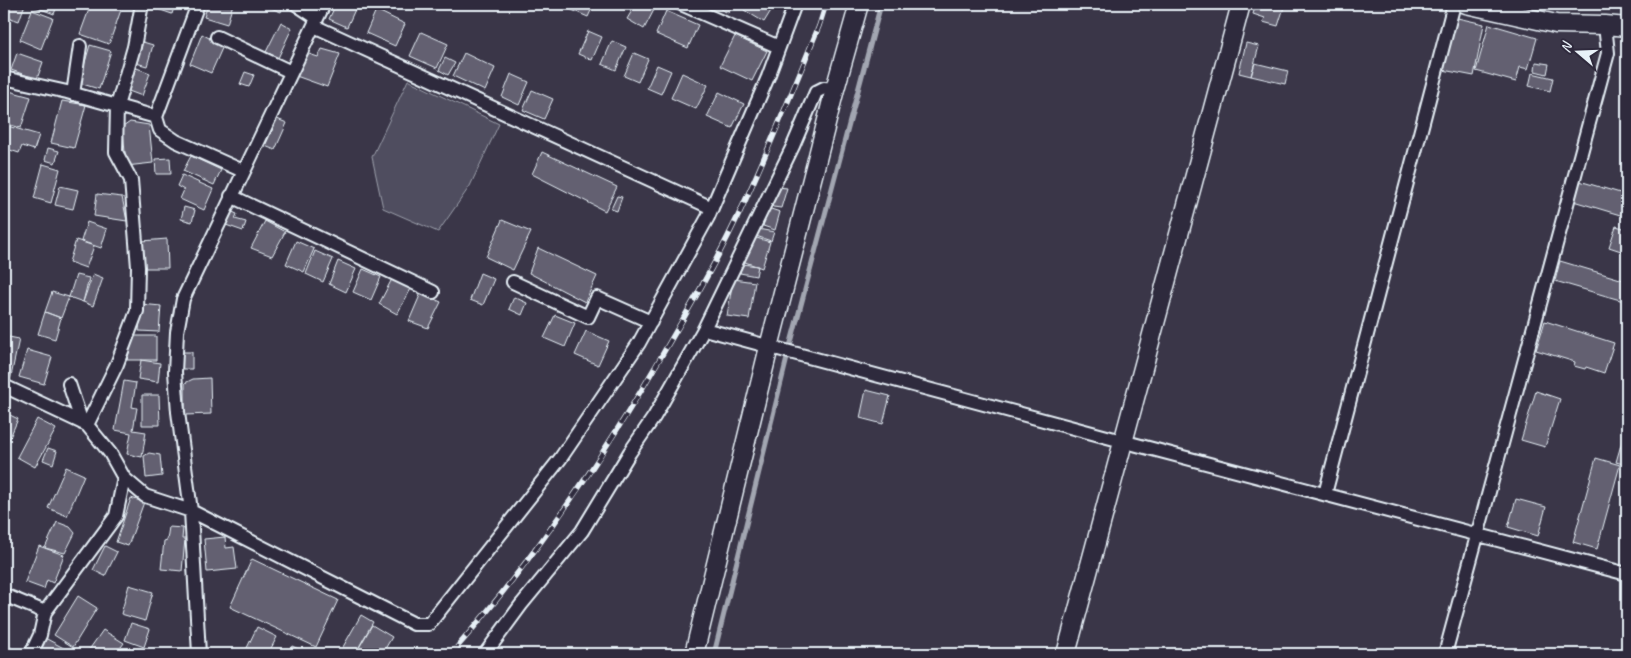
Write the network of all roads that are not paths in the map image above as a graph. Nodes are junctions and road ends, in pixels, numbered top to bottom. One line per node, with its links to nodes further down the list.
1 (142, 4): 21 (street)
2 (198, 4): 22 (street)
3 (296, 4): 11 (street)
4 (324, 4): 11 (street)
5 (682, 4): 16 (street)
6 (795, 4): 16 (street)
7 (859, 4): 19 (street)
8 (1241, 4): 34 (street)
9 (1454, 4): 36 (street)
10 (1466, 4): 12 (street)
11 (315, 22): 17 (street); 25 (street)
12 (1604, 25): 13 (street); 38 (street)
13 (1627, 27)
14 (216, 37): 17 (street)
15 (80, 46): 20 (street)
16 (779, 47): 25 (street)
17 (291, 72): 23 (street)
18 (4, 78): 20 (street)
19 (836, 89): 29 (street); 30 (street)
20 (73, 94): 21 (street)
21 (117, 106): 22 (street); 33 (street)
22 (156, 117): 23 (street)
23 (243, 171): 24 (street)
24 (231, 196): 27 (street); 37 (street)
25 (712, 208): 28 (street)
26 (513, 282): 28 (street)
27 (433, 292)
28 (651, 322): 37 (street)
29 (704, 329): 30 (street); 44 (street)
30 (774, 348): 34 (street); 45 (street)
31 (69, 384): 33 (street)
32 (4, 386): 33 (street)
33 (84, 424): 35 (street)
34 (1122, 442): 36 (street); 46 (street)
35 (124, 478): 37 (street); 41 (street)
36 (1325, 494): 38 (street)
37 (191, 511): 43 (street)
38 (1476, 534): 39 (street); 47 (street)
39 (1627, 574)
40 (4, 595): 41 (street)
41 (45, 612): 42 (street)
42 (31, 654)
43 (199, 654)
44 (485, 654)
45 (694, 654)
46 (1066, 654)
47 (1445, 654)

